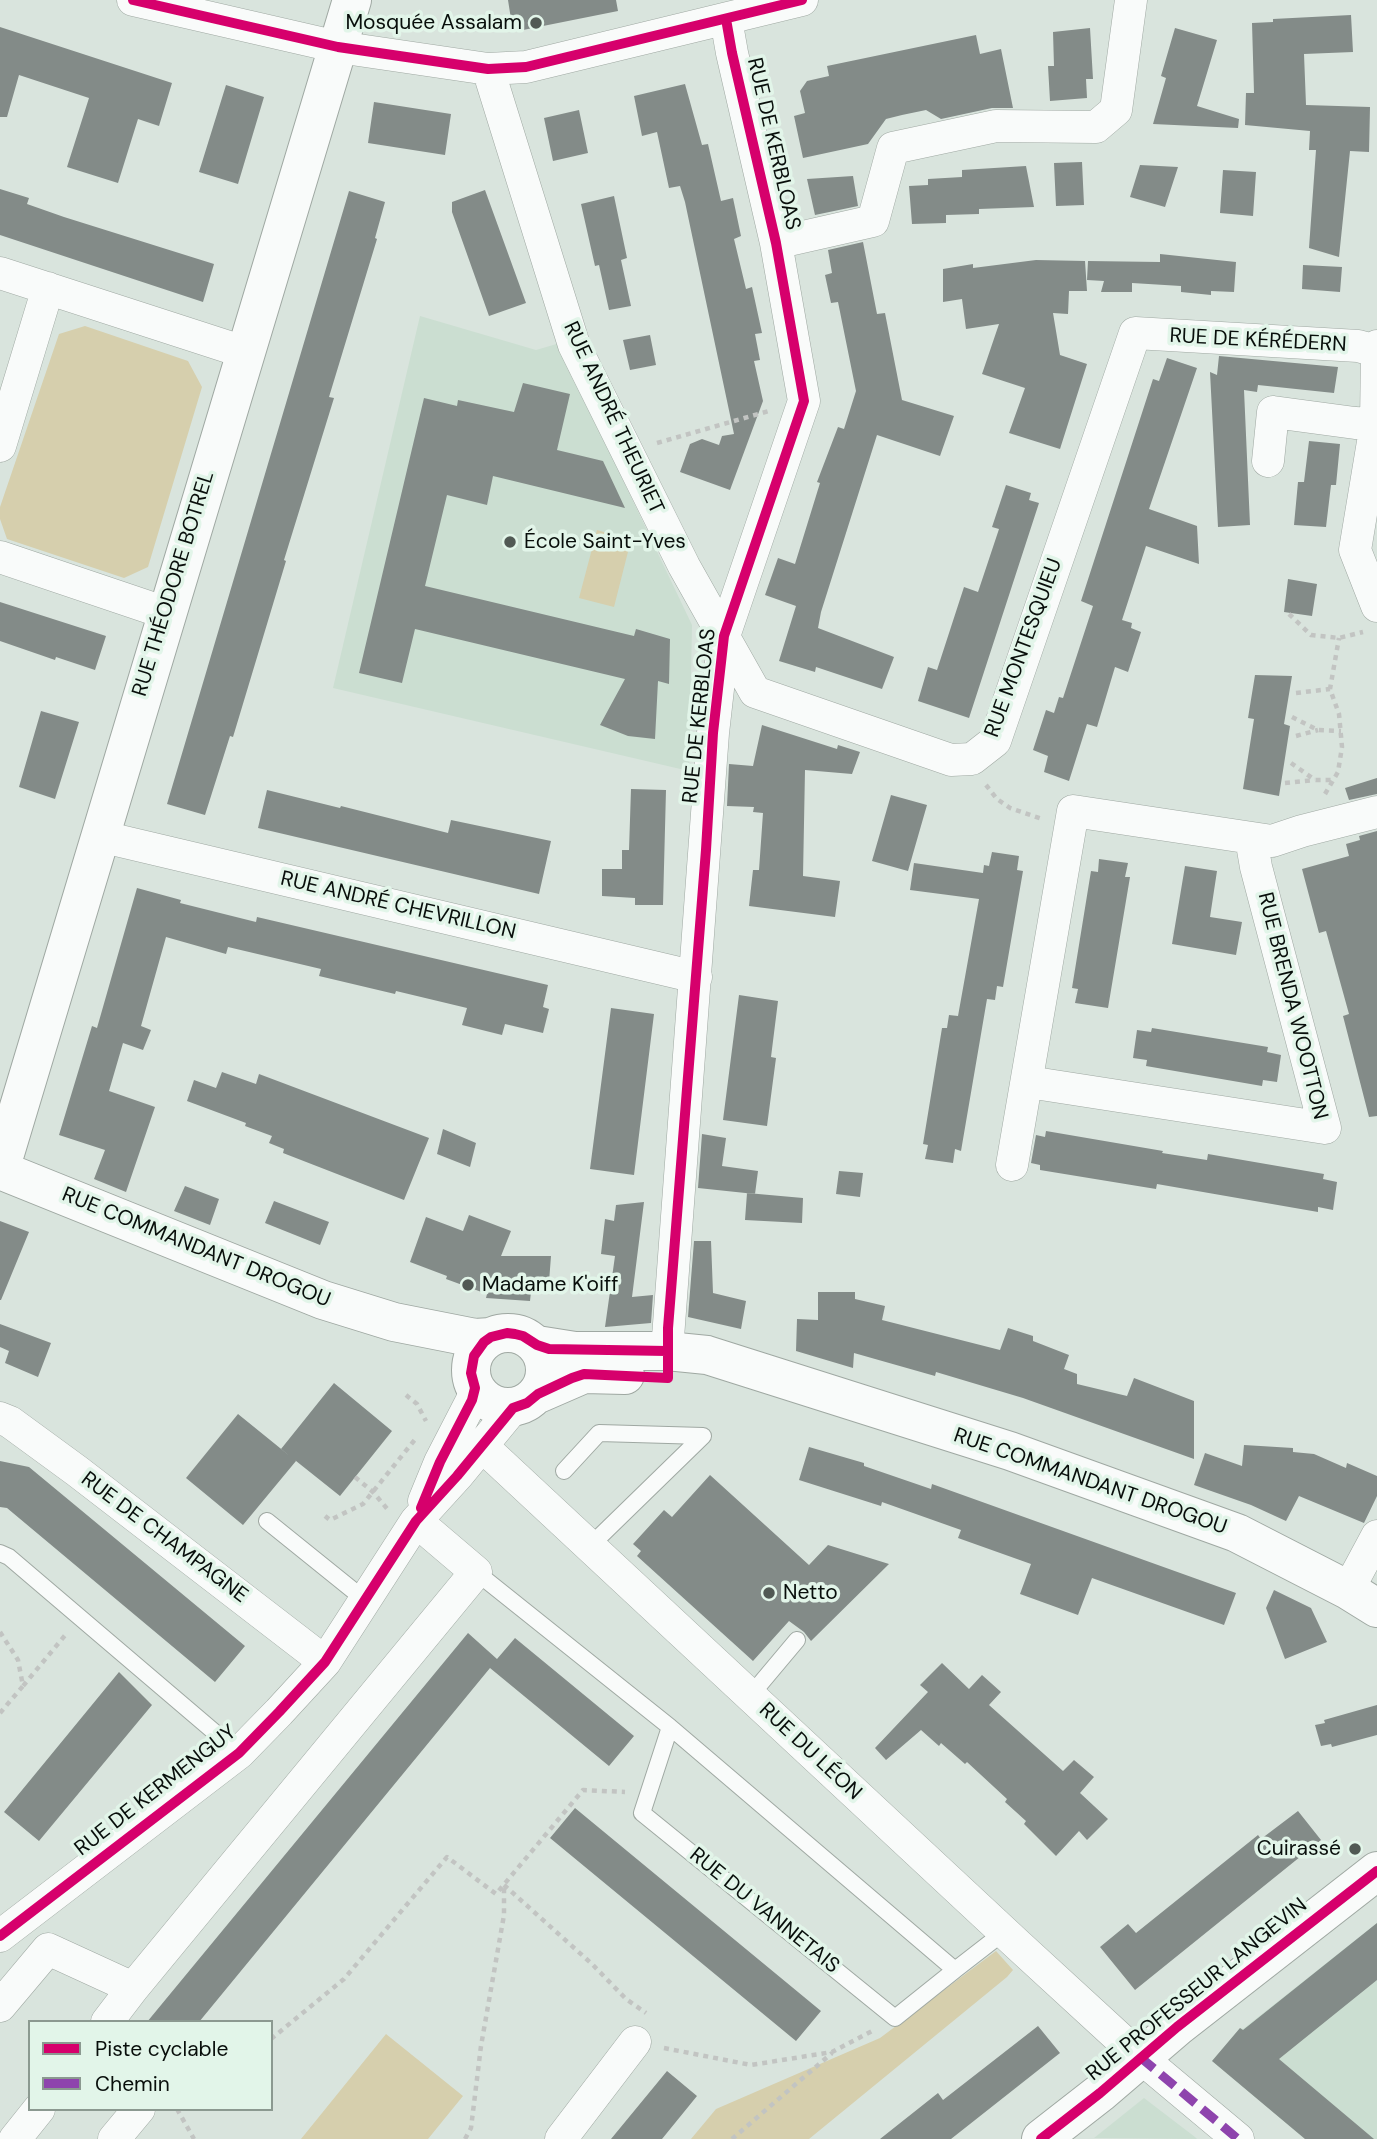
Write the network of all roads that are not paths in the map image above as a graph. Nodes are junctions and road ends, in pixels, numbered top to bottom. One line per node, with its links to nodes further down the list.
1 (133, 0): 6 (street)
2 (352, 0): 6 (street, RUE THÉODORE BOTREL)
3 (802, 0): 5 (street)
4 (1131, 0): 8 (street)
5 (726, 19): 7 (street); 8 (street, RUE DE KERBLOAS)
6 (338, 47): 7 (street); 13 (street, RUE THÉODORE BOTREL)
7 (488, 69): 20 (street, RUE ANDRÉ THEURIET)
8 (776, 243): 20 (street, RUE DE KERBLOAS)
9 (0, 273): 10 (street)
10 (48, 288): 13 (street); 15 (street)
11 (1135, 333): 12 (street, RUE DE KÉRÉDERN); 20 (street, RUE MONTESQUIEU)
12 (1377, 350): 14 (street)
13 (244, 352): 18 (street, RUE THÉODORE BOTREL)
14 (1377, 424): 16 (street); 19 (street)
15 (0, 446)
16 (1268, 461)
17 (0, 557): 18 (street)
18 (166, 612): 22 (street, RUE THÉODORE BOTREL)
19 (1371, 619)
20 (724, 636): 24 (street, RUE DE KERBLOAS)
21 (1377, 812): 23 (street)
22 (99, 836): 24 (street, RUE ANDRÉ CHEVRILLON); 27 (street, RUE THÉODORE BOTREL)
23 (1251, 838): 25 (street); 25 (street, RUE BRENDA WOOTTON)
24 (696, 976): 29 (street, RUE DE KERBLOAS)
25 (1028, 1082): 26 (street)
26 (1012, 1165)
27 (0, 1170): 30 (street, RUE COMMANDANT DROGOU)
28 (537, 1345): 29 (street, RUE COMMANDANT DROGOU); 30 (street); 32 (street)
29 (667, 1351): 31 (street, RUE COMMANDANT DROGOU)
30 (479, 1363): 32 (street); 36 (street, RUE DE KERMENGUY)
31 (791, 1383): 32 (street, RUE COMMANDANT DROGOU); 42 (street, RUE COMMANDANT DROGOU)
32 (525, 1401): 34 (street, RUE DE KERMENGUY)
33 (0, 1418): 45 (street, RUE DE CHAMPAGNE)
34 (482, 1446): 36 (street, RUE DE KERMENGUY); 39 (street, RUE DU LÉON)
35 (564, 1471): 39 (lane)
36 (403, 1517): 41 (street); 43 (street, RUE DE KERMENGUY)
37 (267, 1521): 43 (lane)
38 (1377, 1536): 42 (street)
39 (589, 1546): 46 (street, RUE DU LÉON)
40 (0, 1553): 48 (lane)
41 (476, 1573): 47 (lane); 54 (street)
42 (1362, 1599)
43 (365, 1600): 45 (street, RUE DE KERMENGUY)
44 (797, 1640): 46 (lane)
45 (324, 1662): 48 (street, RUE DE KERMENGUY)
46 (750, 1696): 50 (street, RUE DU LÉON)
47 (670, 1727): 53 (lane); 53 (lane, RUE DU VANNETAIS)
48 (239, 1753): 51 (street, RUE DE KERMENGUY)
49 (1377, 1871): 58 (street, RUE PROFESSEUR LANGEVIN)
50 (1004, 1932): 53 (lane); 58 (street, RUE DU LÉON)
51 (5, 1933): 52 (street)
52 (48, 1949): 54 (street); 55 (street)
53 (956, 1970)
54 (133, 1988): 56 (street)
55 (0, 2006)
56 (109, 2020)
57 (635, 2042): 63 (street)
58 (1140, 2057): 64 (street, RUE PROFESSEUR LANGEVIN); 65 (street, RUE DU LÉON)
59 (37, 2111): 61 (street)
60 (137, 2111): 62 (street)
61 (15, 2139)
62 (114, 2139)
63 (561, 2139)
64 (1041, 2139)
65 (1238, 2139)

